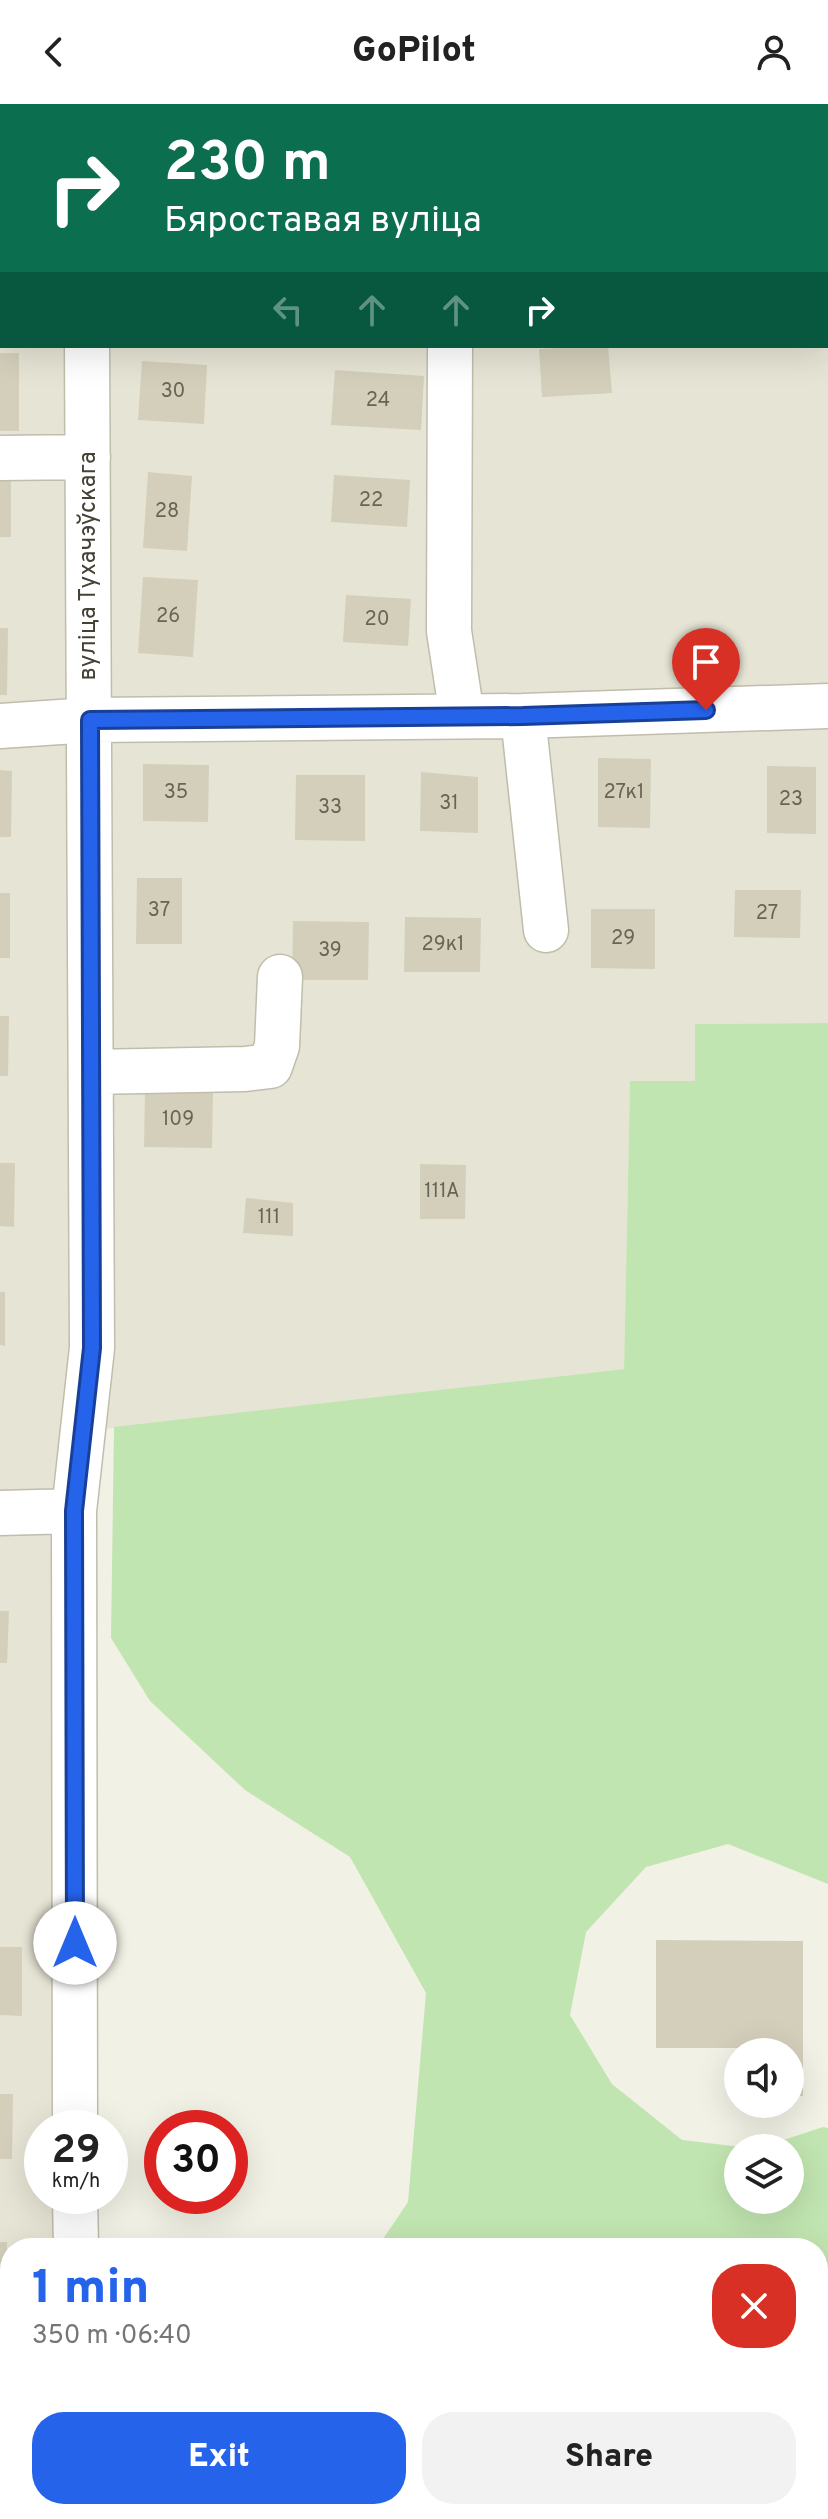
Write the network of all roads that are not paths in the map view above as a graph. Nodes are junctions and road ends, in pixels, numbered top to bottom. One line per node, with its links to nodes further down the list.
1 (87, 348): 3 (street, вуліца Тухачэўскага)
2 (450, 348): 6 (street)
3 (88, 457): 4 (street); 8 (street, вуліца Тухачэўскага)
4 (0, 458)
5 (828, 706): 7 (street)
6 (462, 716): 7 (street); 8 (street)
7 (523, 716): 10 (street)
8 (90, 720): 9 (street); 12 (street, вуліца Тухачэўскага)
9 (0, 726)
10 (546, 930)
11 (280, 977): 12 (street)
12 (91, 1072): 13 (street, вуліца Тухачэўскага)
13 (74, 1511): 14 (street); 15 (street, вуліца Тухачэўскага)
14 (0, 1513)
15 (75, 2110)
16 (75, 2214): 17 (street)
17 (76, 2238)

